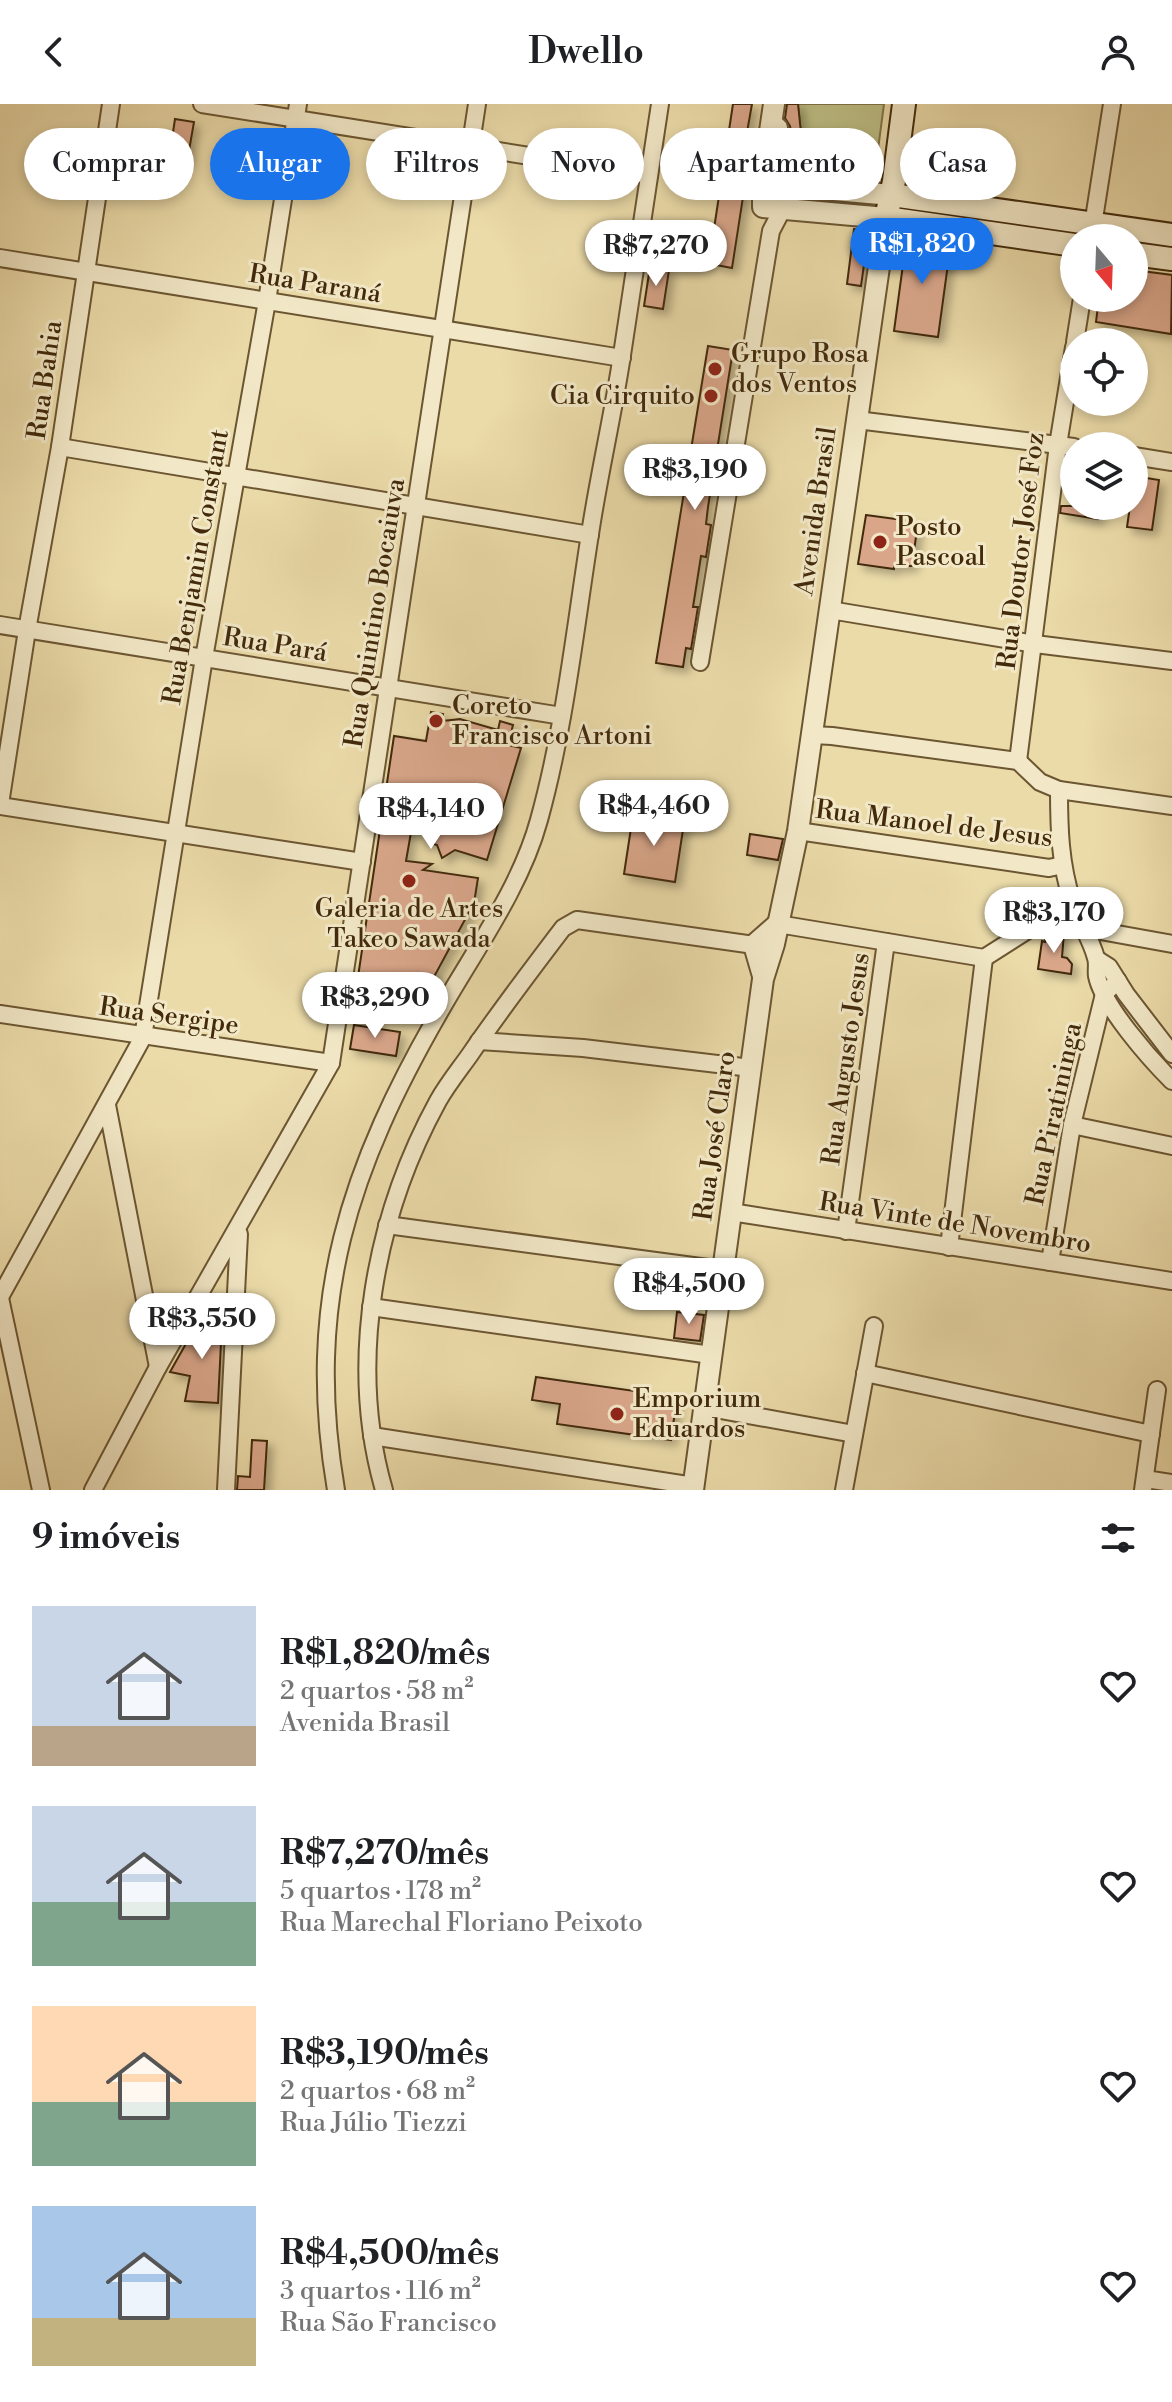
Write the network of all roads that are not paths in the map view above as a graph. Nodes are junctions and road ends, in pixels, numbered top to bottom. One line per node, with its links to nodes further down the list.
1 (111, 104): 28 (street, Rua Bahia)
2 (202, 104): 8 (street)
3 (477, 104): 10 (street, Rua Quintino Bocaiuva)
4 (660, 104): 13 (street)
5 (774, 104): 11 (street); 18 (street)
6 (904, 104): 15 (main road, Avenida Brasil)
7 (1112, 104): 20 (street)
8 (297, 112): 9 (street); 29 (street, Rua Benjamin Constant)
9 (374, 128)
10 (473, 128)
11 (778, 128)
12 (507, 154): 13 (street)
13 (649, 175): 31 (street)
14 (884, 194): 15 (street)
15 (892, 195): 19 (main road, Avenida Brasil); 21 (main road)
16 (462, 200): 30 (street, Rua Quintino Bocaiuva)
17 (771, 200): 18 (street)
18 (769, 202): 19 (street); 47 (street)
19 (886, 218): 24 (main road); 32 (street, Avenida Brasil)
20 (1093, 224)
21 (1060, 225)
22 (1148, 234): 23 (main road)
23 (1172, 235)
24 (1060, 243)
25 (1148, 256): 27 (main road)
26 (0, 258): 28 (street, Rua Paraná)
27 (1172, 259)
28 (86, 271): 29 (street, Rua Paraná); 34 (street, Rua Bahia)
29 (267, 301): 30 (street, Rua Paraná); 37 (street, Rua Benjamin Constant)
30 (443, 328): 31 (street, Rua Paraná); 39 (street, Rua Quintino Bocaiuva)
31 (622, 358): 40 (street)
32 (857, 420): 33 (street); 41 (street, Avenida Brasil)
33 (1060, 445)
34 (60, 447): 37 (street); 43 (street, Rua Bahia)
35 (1148, 458): 36 (street)
36 (1172, 462)
37 (236, 475): 39 (street); 45 (street, Rua Benjamin Constant)
38 (1060, 484): 44 (street, Rua Doutor José Foz)
39 (416, 504): 40 (street); 48 (street, Rua Quintino Bocaiuva)
40 (590, 535): 49 (street)
41 (830, 610): 44 (street); 50 (street, Avenida Brasil)
42 (0, 625): 43 (street, Rua Pará)
43 (27, 630): 45 (street, Rua Pará); 53 (street, Rua Bahia)
44 (1035, 644): 46 (street); 51 (street, Rua Doutor José Foz)
45 (204, 658): 48 (street, Rua Pará); 56 (street, Rua Benjamin Constant)
46 (1172, 661)
47 (700, 662)
48 (388, 687): 49 (street, Rua Pará); 57 (street, Rua Quintino Bocaiuva)
49 (562, 716): 107 (street)
50 (812, 735): 51 (street); 55 (street, Avenida Brasil)
51 (1018, 761): 52 (street)
52 (1059, 790): 54 (street); 58 (street)
53 (0, 805): 56 (street)
54 (1172, 806)
55 (798, 831): 58 (street, Rua Manoel de Jesus); 60 (street, Avenida Brasil)
56 (177, 833): 57 (street); 71 (street, Rua Benjamin Constant)
57 (362, 862): 74 (street, Rua Quintino Bocaiuva)
58 (1063, 865): 59 (street)
59 (1072, 902): 61 (street); 65 (street)
60 (778, 924): 62 (street); 64 (street); 67 (street, Rua José Claro)
61 (1084, 928): 63 (street); 66 (street)
62 (886, 942): 65 (street); 83 (street, Rua Augusto Jesus)
63 (1172, 944)
64 (754, 945): 67 (street, Rua José Claro); 72 (street)
65 (984, 958): 84 (street)
66 (1098, 960): 68 (street); 69 (street)
67 (763, 979): 75 (street, Rua José Claro)
68 (1118, 981): 69 (street, Rua Piratininga); 73 (street)
69 (1104, 994): 76 (street); 78 (street, Rua Piratininga)
70 (0, 1014): 71 (street, Rua Sergipe)
71 (143, 1037): 74 (street, Rua Sergipe); 77 (street, Rua Benjamin Constant)
72 (479, 1041): 75 (street); 81 (street)
73 (1172, 1054)
74 (331, 1063): 82 (street, Rua Quintino Bocaiuva)
75 (751, 1068): 80 (street, Rua José Claro)
76 (1172, 1081)
77 (107, 1105): 90 (street, Rua Benjamin Constant); 94 (street)
78 (1072, 1125): 79 (street); 85 (street, Rua Piratininga)
79 (1172, 1146)
80 (731, 1212): 83 (street, Rua Vinte de Novembro); 86 (street, Rua José Claro)
81 (387, 1225): 86 (street); 91 (street)
82 (239, 1228): 88 (street, Rua Quintino Bocaiuva); 89 (street)
83 (846, 1231): 84 (street, Rua Vinte de Novembro)
84 (949, 1247): 85 (street, Rua Vinte de Novembro)
85 (1050, 1262): 87 (street, Rua Vinte de Novembro)
86 (723, 1270): 93 (street, Rua José Claro)
87 (1172, 1281)
88 (235, 1287): 89 (street); 106 (street, Rua Quintino Bocaiuva)
89 (201, 1295): 94 (street)
90 (0, 1298): 104 (street)
91 (371, 1307): 93 (street); 100 (street)
92 (874, 1326): 95 (street)
93 (711, 1355): 97 (street, Rua José Claro)
94 (158, 1367): 105 (street)
95 (865, 1373): 98 (street); 99 (street)
96 (1157, 1390): 99 (street)
97 (704, 1407): 98 (street); 103 (street, Rua José Claro)
98 (854, 1434): 109 (street)
99 (1151, 1434): 102 (street)
100 (372, 1436): 103 (street); 108 (street)
101 (1172, 1483): 102 (street)
102 (1144, 1485)
103 (694, 1488)
104 (41, 1490)
105 (93, 1490)
106 (226, 1490)
107 (336, 1490)
108 (384, 1490)
109 (844, 1490)

